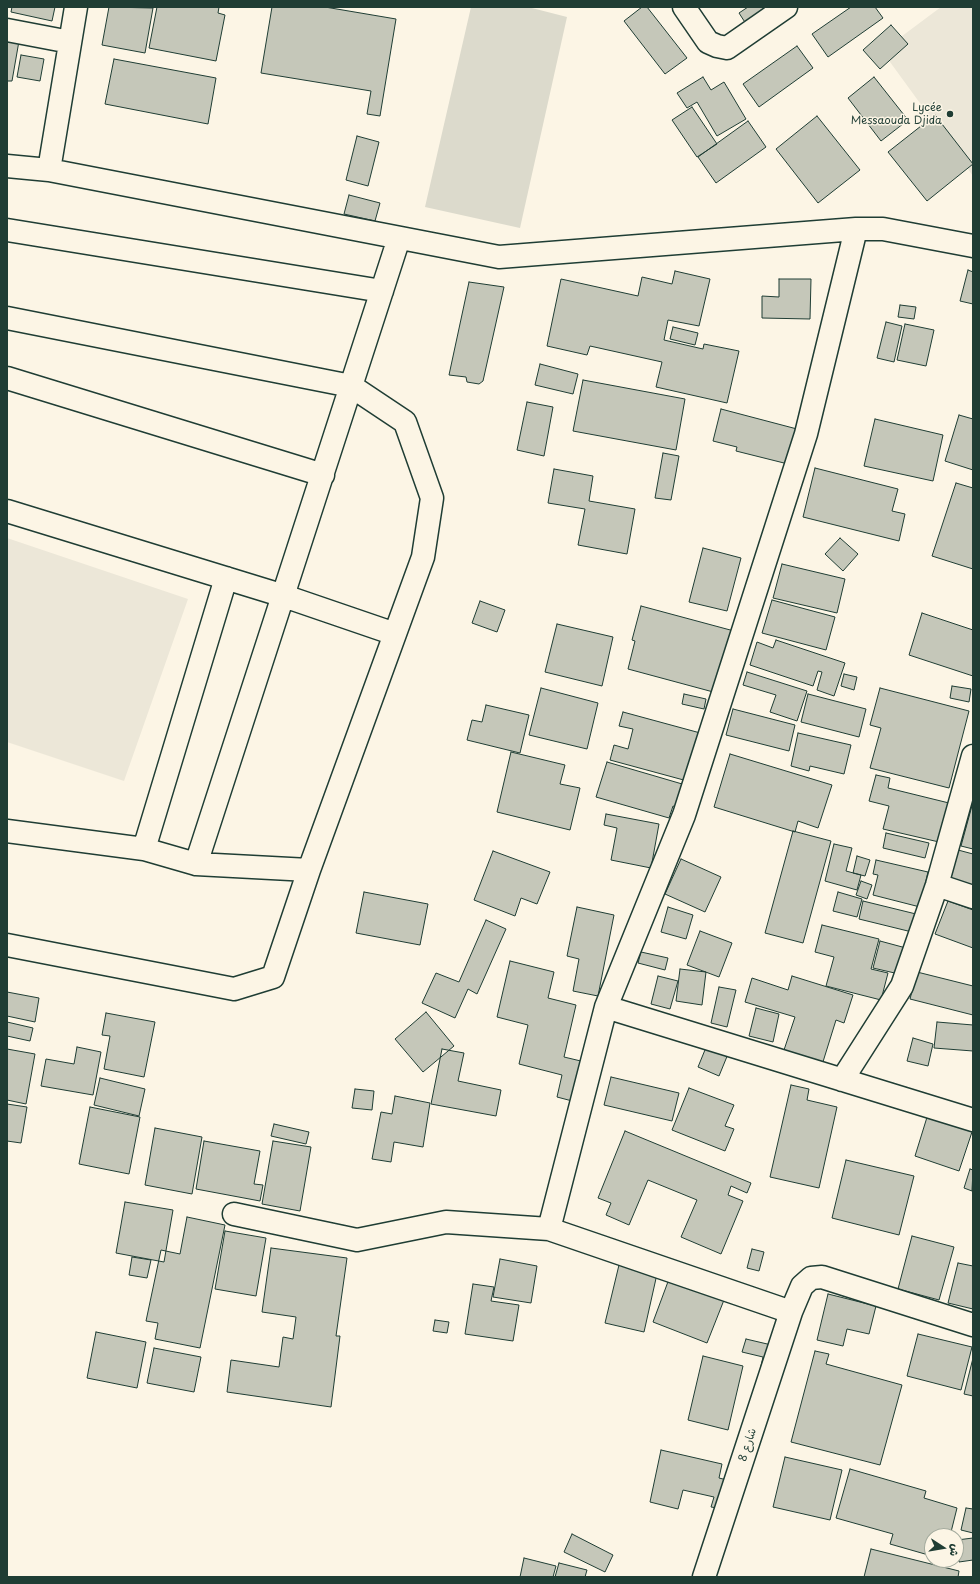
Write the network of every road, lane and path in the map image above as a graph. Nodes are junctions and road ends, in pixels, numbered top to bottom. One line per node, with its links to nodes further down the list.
1 (76, 7): 5 (street)
2 (684, 7): 3 (street)
3 (786, 7)
4 (7, 30): 5 (street)
5 (70, 42): 7 (street)
6 (8, 169): 7 (street)
7 (49, 170): 10 (street)
8 (856, 228): 10 (street); 11 (street); 29 (street)
9 (7, 230): 12 (street)
10 (399, 238): 12 (street)
11 (973, 246)
12 (382, 291): 15 (street)
13 (7, 318): 15 (street)
14 (7, 378): 16 (street)
15 (351, 386): 16 (street); 20 (street)
16 (323, 474): 19 (street)
17 (7, 510): 18 (street)
18 (226, 578): 19 (street); 23 (street)
19 (284, 596): 20 (street); 24 (street)
20 (395, 634): 25 (street)
21 (973, 756): 26 (street)
22 (7, 831): 23 (street)
23 (144, 848): 24 (street)
24 (196, 864): 25 (street)
25 (309, 870): 28 (street)
26 (937, 885): 27 (street); 30 (street)
27 (973, 897)
28 (7, 945)
29 (606, 1007): 30 (street); 33 (street)
30 (842, 1080): 31 (street)
31 (973, 1120)
32 (234, 1214): 33 (street)
33 (549, 1229): 34 (street)
34 (791, 1312): 35 (street, شارع 8); 36 (street, شارع 8)
35 (973, 1325)
36 (704, 1577)

